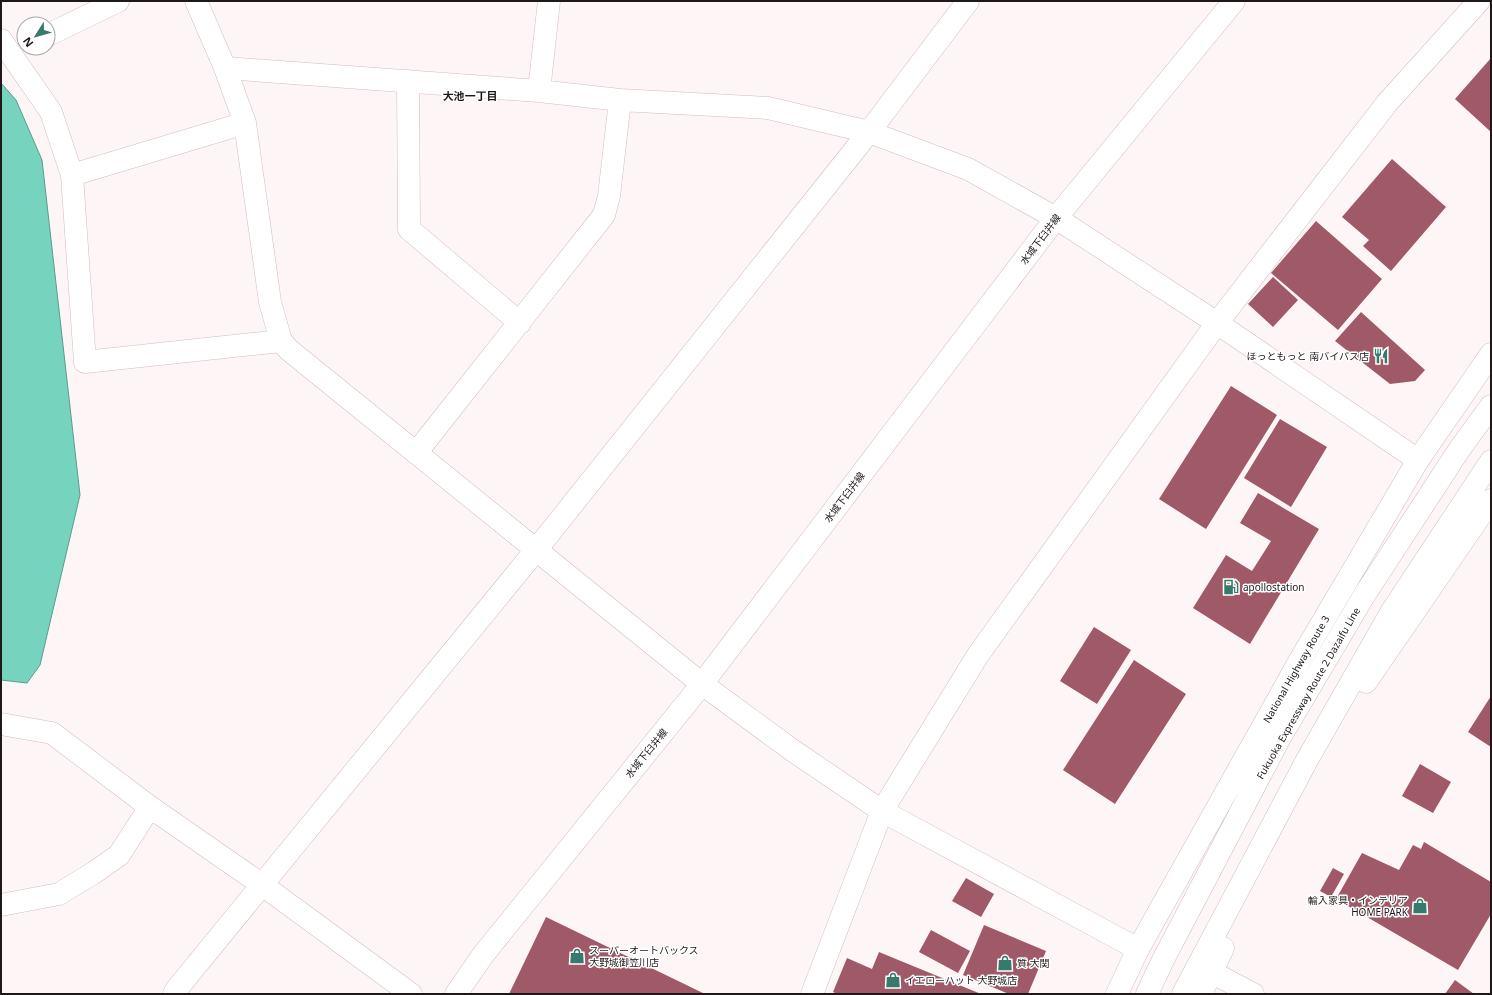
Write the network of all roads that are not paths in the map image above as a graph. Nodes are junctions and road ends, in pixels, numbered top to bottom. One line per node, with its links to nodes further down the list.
1 (118, 1): 7 (main road)
2 (196, 1): 9 (main road)
3 (548, 1): 11 (main road)
4 (968, 1): 14 (main road)
5 (1234, 1): 16 (main road, 水城下臼井線)
6 (1479, 1): 18 (main road)
7 (56, 31)
8 (12, 46): 15 (main road)
9 (225, 68): 10 (main road); 13 (main road)
10 (408, 81): 11 (main road); 17 (main road)
11 (539, 91): 12 (main road)
12 (620, 100): 14 (main road); 17 (main road)
13 (245, 123): 15 (main road); 19 (main road)
14 (869, 132): 16 (main road); 26 (main road)
15 (72, 174): 19 (main road)
16 (1056, 218): 18 (main road); 27 (main road, 水城下臼井線)
17 (520, 322): 22 (main road)
18 (1217, 323): 23 (main road); 30 (main road)
19 (281, 341): 22 (main road)
20 (1491, 354): 23 (main road, National Highway Route 3)
21 (1491, 406): 40 (main road, Fukuoka Expressway Route 2 Dazaifu Line)
22 (416, 453): 26 (main road)
23 (1418, 460): 33 (main road, National Highway Route 3)
24 (1491, 461): 41 (main road)
25 (1488, 510): 34 (main road)
26 (536, 550): 27 (main road); 31 (main road)
27 (702, 684): 30 (main road); 37 (main road, 水城下臼井線)
28 (1, 724): 29 (main road)
29 (150, 807): 31 (main road); 32 (main road)
30 (882, 811): 33 (main road); 38 (main road)
31 (261, 884): 35 (main road); 36 (main road)
32 (1, 904)
33 (1138, 948): 39 (main road, National Highway Route 3)
34 (1211, 972): 42 (main road); 43 (main road)
35 (174, 994)
36 (411, 994)
37 (456, 994)
38 (812, 994)
39 (1117, 994)
40 (1148, 994)
41 (1183, 994)
42 (1201, 994)
43 (1253, 994)

